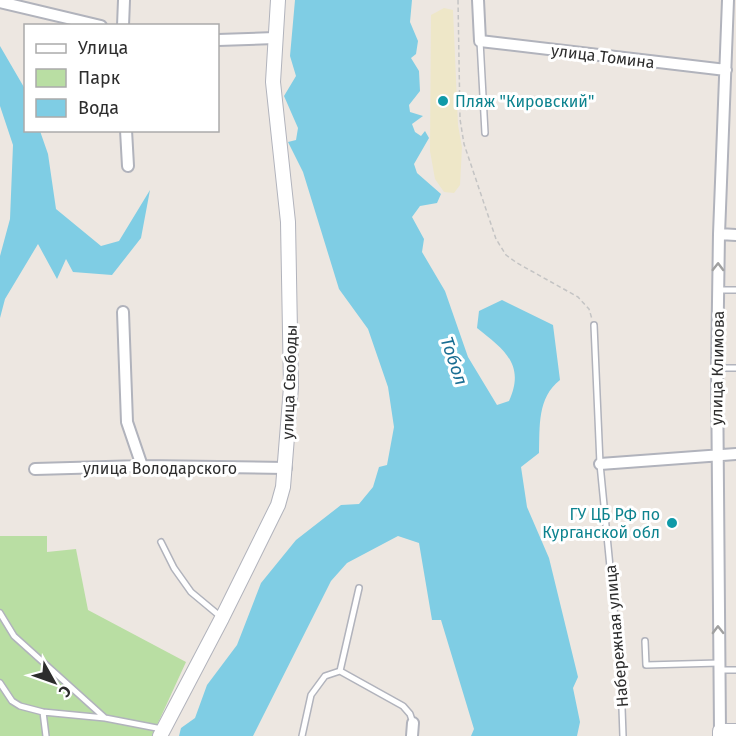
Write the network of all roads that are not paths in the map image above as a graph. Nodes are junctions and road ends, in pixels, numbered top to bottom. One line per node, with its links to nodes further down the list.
1 (124, 0): 7 (street)
2 (279, 0): 8 (street, улица Свободы)
3 (478, 0): 10 (street)
4 (728, 0): 11 (street, улица Климова)
5 (0, 2): 6 (street)
6 (93, 24)
7 (123, 24)
8 (275, 38): 9 (street); 27 (street, улица Свободы)
9 (219, 40)
10 (480, 41): 11 (street, улица Томина); 13 (lane)
11 (731, 70): 15 (street, улица Климова)
12 (126, 132): 14 (street)
13 (485, 133)
14 (128, 166)
15 (719, 234): 16 (street); 17 (street, улица Климова, one-way to 15)
16 (736, 235)
17 (718, 290): 18 (lane); 21 (street, улица Климова)
18 (736, 290)
19 (123, 312): 26 (street)
20 (594, 325): 25 (lane, Набережная улица)
21 (717, 368): 22 (lane); 24 (street, улица Климова)
22 (736, 368)
23 (736, 454): 24 (street)
24 (716, 455): 25 (street); 34 (street, улица Климова, one-way to 24)
25 (600, 464): 47 (lane, Набережная улица)
26 (142, 466): 27 (street, улица Володарского); 28 (street, улица Володарского)
27 (286, 468): 32 (street, улица Свободы)
28 (35, 469)
29 (161, 542): 32 (lane)
30 (359, 588): 36 (lane)
31 (0, 613): 39 (lane)
32 (222, 618): 42 (street, улица Свободы)
33 (645, 642): 34 (lane)
34 (719, 667): 35 (lane); 43 (street, улица Климова)
35 (736, 670)
36 (340, 671): 40 (lane); 45 (lane)
37 (0, 683): 38 (lane)
38 (43, 711): 39 (lane); 44 (lane)
39 (105, 718): 42 (lane)
40 (413, 723): 46 (street)
41 (736, 731): 43 (street)
42 (161, 733)
43 (720, 734)
44 (46, 736)
45 (302, 736)
46 (412, 736)
47 (623, 736)

